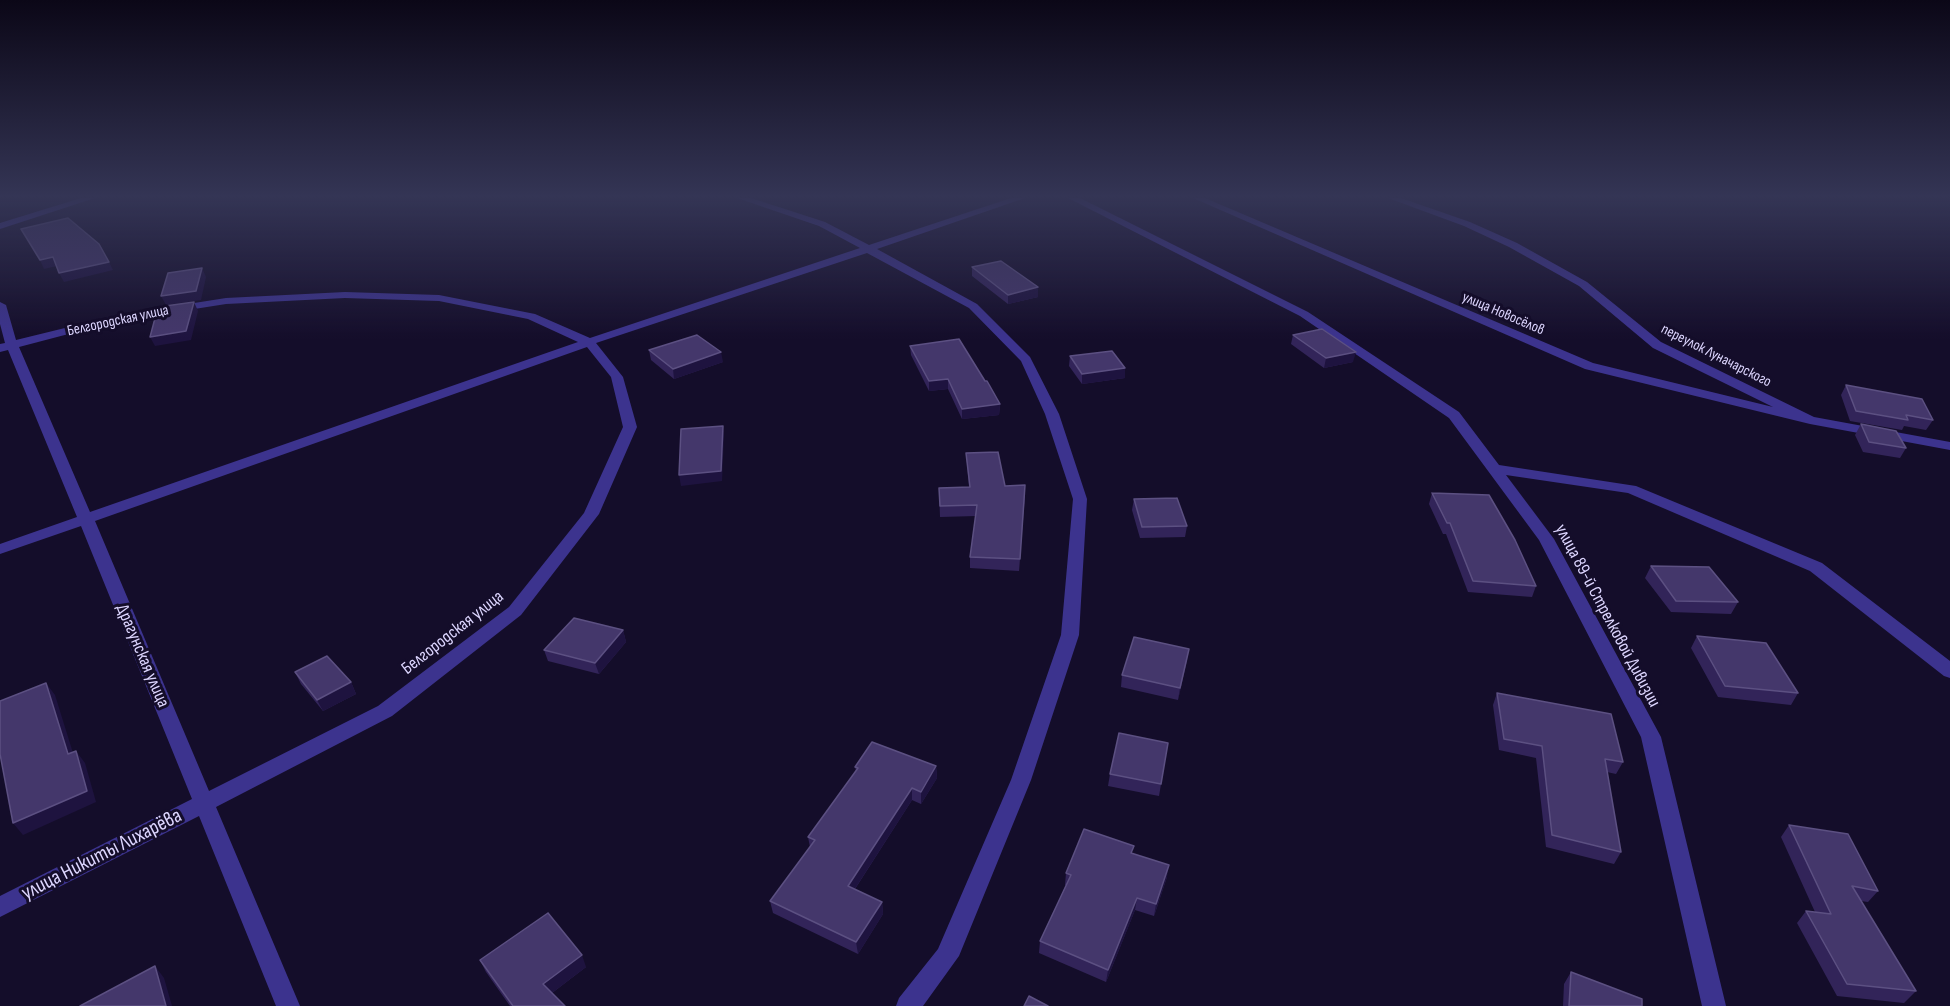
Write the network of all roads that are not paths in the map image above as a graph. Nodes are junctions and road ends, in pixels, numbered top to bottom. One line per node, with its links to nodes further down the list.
1 (862, 245): 6 (street)
2 (877, 245): 6 (street)
3 (1166, 245): 12 (street, улица 89-й Стрелковой Дивизии)
4 (1307, 245): 10 (street, улица Новосёлов)
5 (1513, 245): 10 (street, переулок Луначарского)
6 (868, 248): 8 (street); 19 (street)
7 (0, 305): 9 (street, Драгунская улица)
8 (589, 342): 9 (street, Белгородская улица); 13 (street); 16 (street, Белгородская улица)
9 (6, 347): 13 (street, Драгунская улица)
10 (1810, 420): 11 (street, переулок Луначарского)
11 (1950, 446)
12 (1494, 469): 15 (street); 20 (street, улица 89-й Стрелковой Дивизии)
13 (86, 519): 14 (street); 16 (street, Драгунская улица)
14 (0, 549)
15 (1950, 671)
16 (204, 803): 17 (street, улица Никиты Лихарёва); 18 (street, Драгунская улица)
17 (0, 907)
18 (288, 1006)
19 (908, 1006)
20 (1714, 1006)

